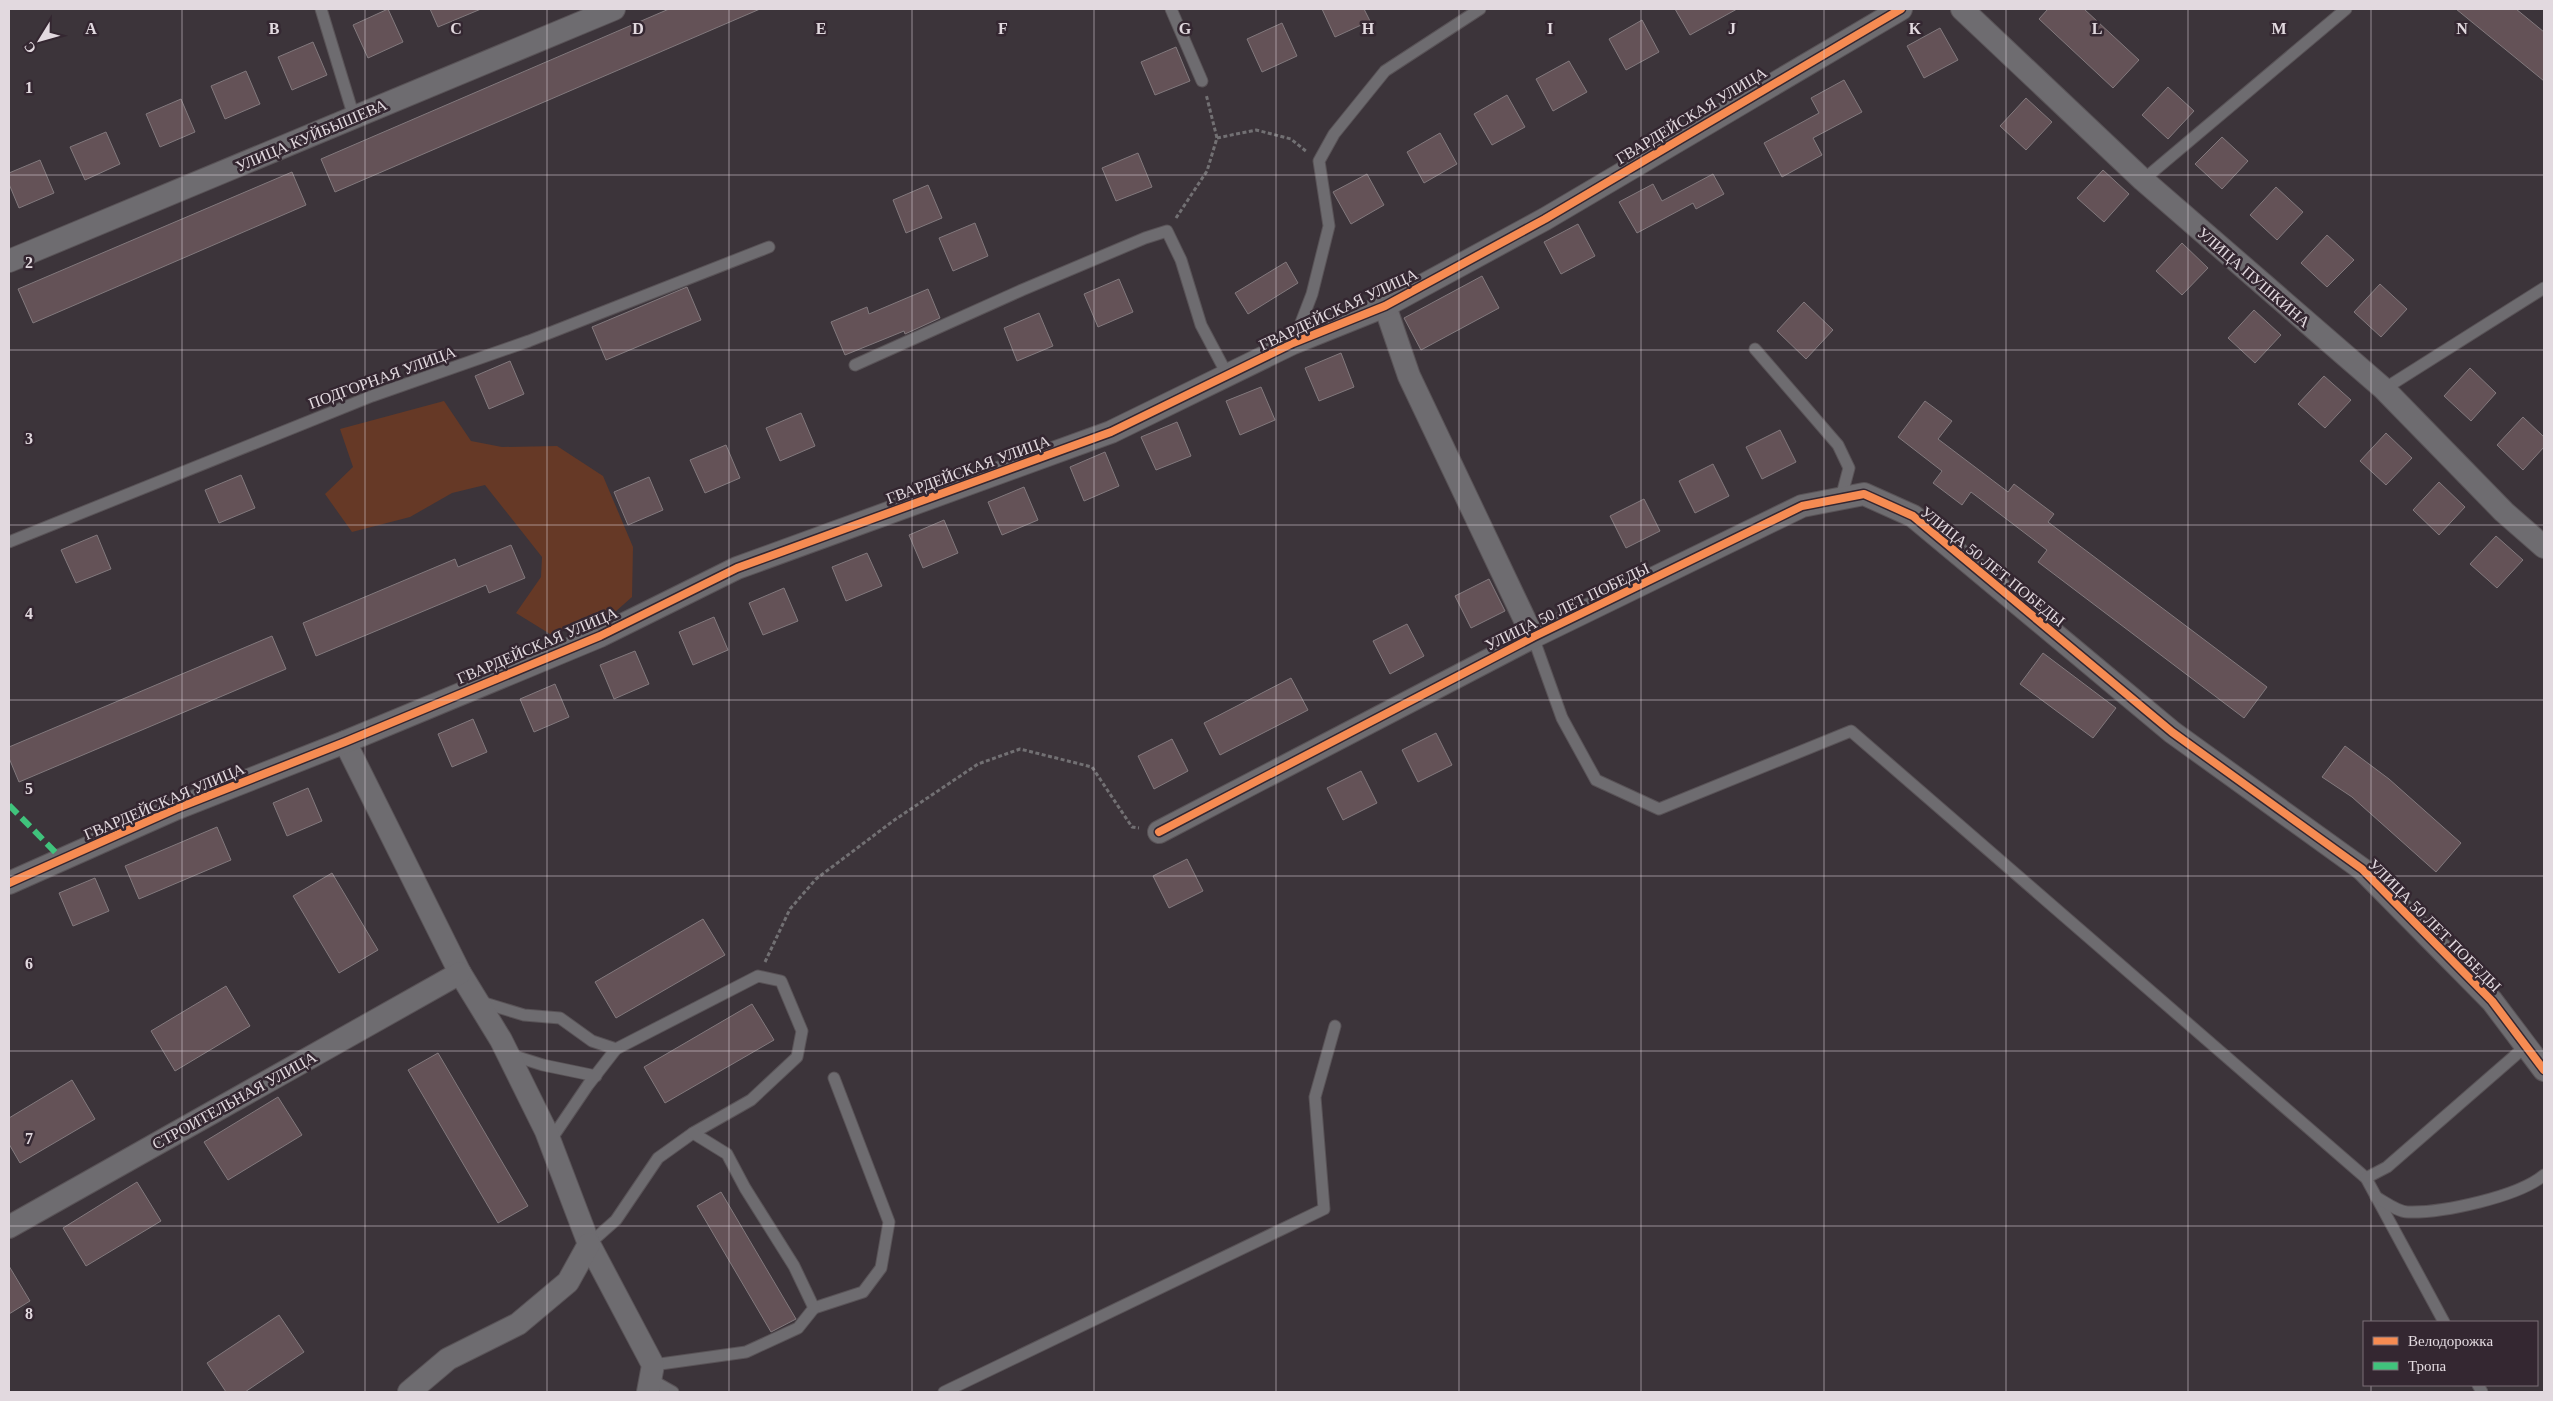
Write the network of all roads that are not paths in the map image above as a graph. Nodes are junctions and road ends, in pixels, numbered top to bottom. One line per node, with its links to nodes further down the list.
1 (321, 9): 9 (lane)
2 (614, 9): 9 (street, УЛИЦА КУЙБЫШЕВА)
3 (1171, 9): 8 (lane)
4 (1480, 9): 15 (lane)
5 (1901, 9): 14 (street, ГВАРДЕЙСКАЯ УЛИЦА)
6 (1962, 9): 10 (street, УЛИЦА ПУШКИНА)
7 (2346, 9): 10 (lane)
8 (1202, 82)
9 (354, 117): 12 (street, УЛИЦА КУЙБЫШЕВА)
10 (2144, 180): 19 (street, УЛИЦА ПУШКИНА)
11 (769, 246): 21 (lane, ПОДГОРНАЯ УЛИЦА)
12 (9, 261)
13 (2544, 288): 19 (lane)
14 (1385, 306): 15 (street, ГВАРДЕЙСКАЯ УЛИЦА); 23 (street)
15 (1293, 343): 18 (street, ГВАРДЕЙСКАЯ УЛИЦА)
16 (1754, 349): 20 (lane)
17 (855, 365): 18 (lane)
18 (1228, 376): 24 (street, ГВАРДЕЙСКАЯ УЛИЦА)
19 (2384, 389): 22 (street, УЛИЦА ПУШКИНА)
20 (1841, 498): 23 (street, УЛИЦА 50 ЛЕТ ПОБЕДЫ); 30 (street, УЛИЦА 50 ЛЕТ ПОБЕДЫ)
21 (9, 542)
22 (2544, 547)
23 (1532, 637): 25 (street, УЛИЦА 50 ЛЕТ ПОБЕДЫ); 39 (lane)
24 (345, 742): 26 (street, ГВАРДЕЙСКАЯ УЛИЦА); 27 (street)
25 (1159, 832)
26 (9, 883)
27 (460, 973): 28 (street); 41 (street, СТРОИТЕЛЬНАЯ УЛИЦА)
28 (477, 1000): 31 (lane); 32 (street)
29 (1335, 1026): 48 (lane)
30 (2526, 1046): 33 (street, УЛИЦА 50 ЛЕТ ПОБЕДЫ); 39 (lane)
31 (616, 1050): 34 (lane); 36 (lane)
32 (508, 1054): 34 (lane); 37 (street)
33 (2544, 1070)
34 (596, 1076): 37 (lane)
35 (834, 1078): 43 (lane)
36 (693, 1133): 42 (lane); 43 (lane)
37 (550, 1141): 42 (street)
38 (2544, 1176): 40 (lane)
39 (2366, 1178): 40 (lane)
40 (2376, 1197): 44 (lane)
41 (9, 1227)
42 (589, 1244): 45 (street); 46 (street)
43 (814, 1308): 45 (lane)
44 (2443, 1321)
45 (650, 1379): 47 (lane)
46 (409, 1392)
47 (673, 1392)
48 (944, 1392)

